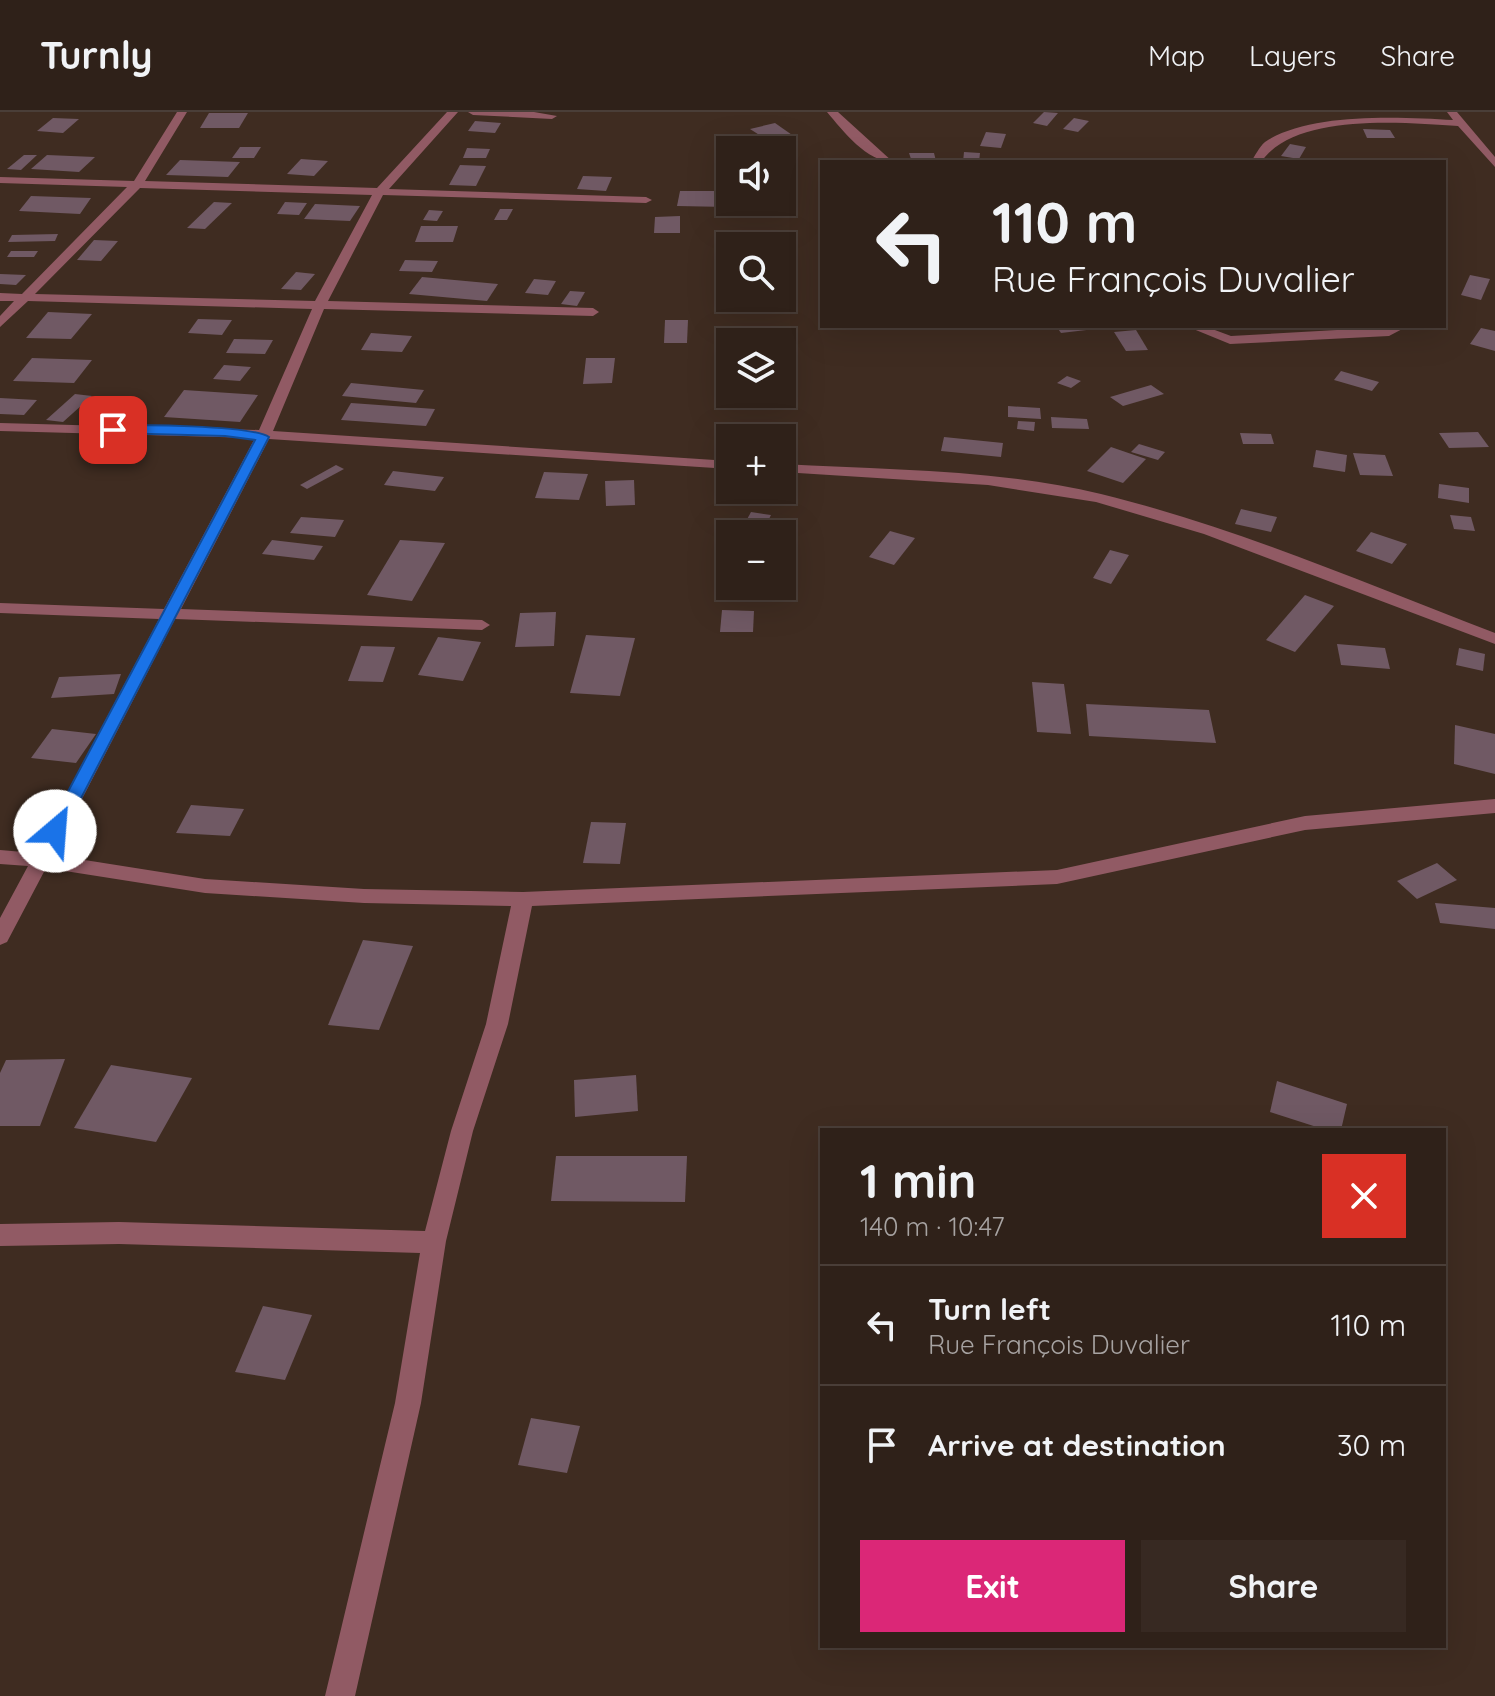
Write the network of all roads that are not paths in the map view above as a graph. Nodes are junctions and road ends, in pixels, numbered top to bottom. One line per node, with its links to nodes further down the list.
1 (182, 112): 13 (street)
2 (453, 112): 14 (street)
3 (473, 112): 6 (street)
4 (832, 112): 9 (street)
5 (1339, 112): 8 (street)
6 (552, 116)
7 (1456, 117): 8 (street); 11 (street)
8 (1367, 118): 10 (street)
9 (885, 160)
10 (1256, 160)
11 (1495, 164)
12 (0, 180): 13 (street)
13 (139, 182): 14 (street); 17 (street)
14 (379, 193): 15 (street); 18 (street)
15 (646, 200)
16 (0, 297): 17 (street)
17 (22, 297): 18 (street); 20 (street)
18 (320, 304): 19 (street); 24 (street)
19 (593, 312)
20 (0, 323)
21 (1197, 328): 22 (street)
22 (1398, 328)
23 (0, 427): 24 (street)
24 (263, 437): 25 (street); 28 (street)
25 (716, 464)
26 (796, 469): 30 (street)
27 (0, 608): 28 (street)
28 (168, 614): 29 (street); 33 (street)
29 (482, 625)
30 (1495, 639)
31 (1495, 806): 34 (street)
32 (0, 857): 33 (street)
33 (41, 858): 34 (street); 35 (street)
34 (523, 899): 37 (street)
35 (0, 937)
36 (0, 1235): 37 (street)
37 (434, 1241): 38 (street)
38 (340, 1696)

